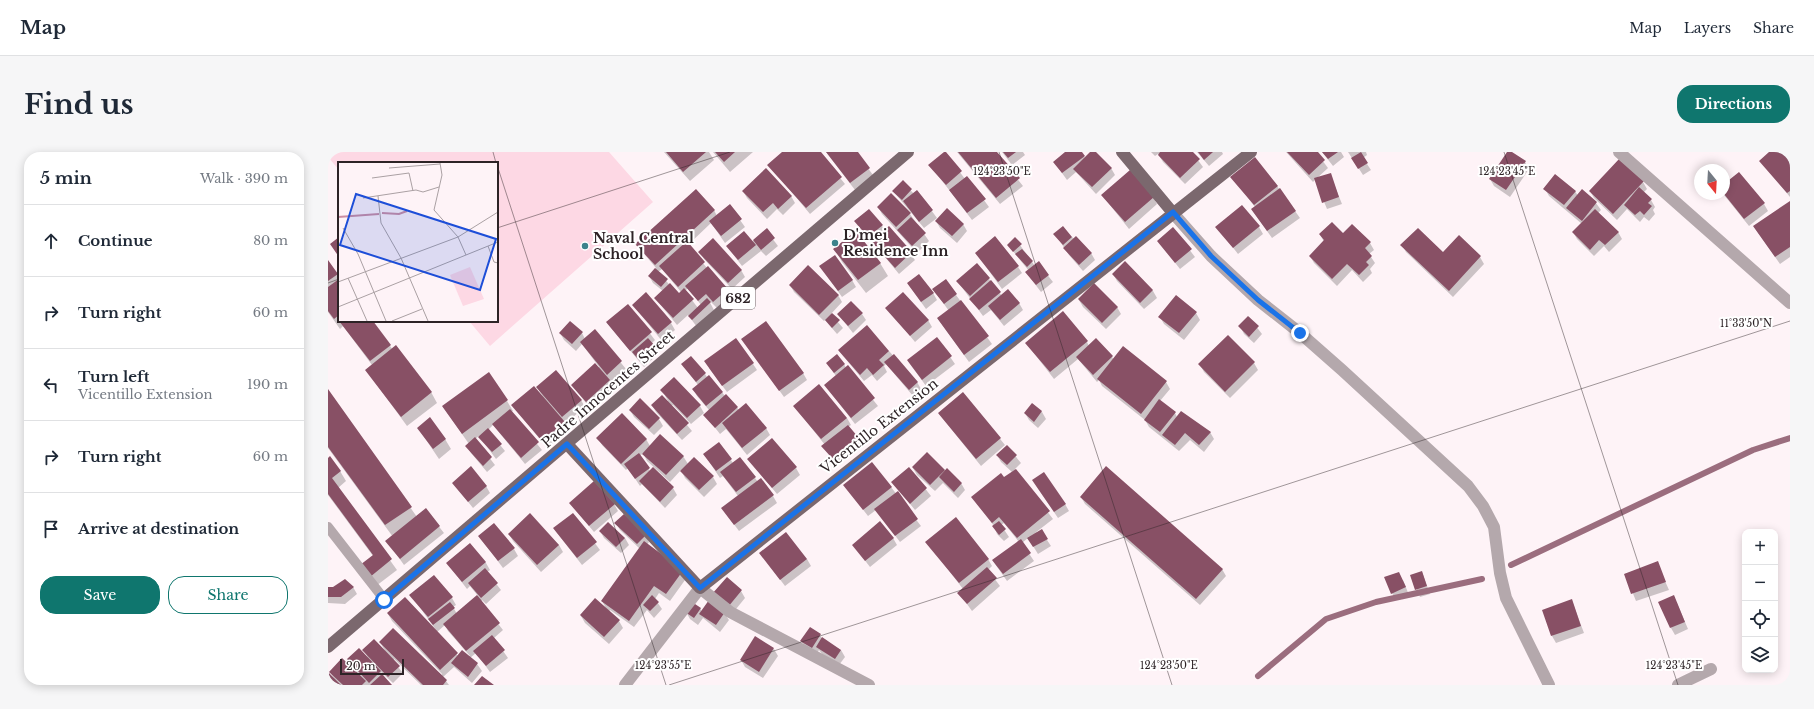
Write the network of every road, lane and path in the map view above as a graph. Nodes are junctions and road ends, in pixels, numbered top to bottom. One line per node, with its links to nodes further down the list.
1 (908, 152): 7 (main road, Padre Innocentes Street / 682)
2 (1122, 152): 5 (main road)
3 (1250, 152): 5 (main road, Vicentillo Extension)
4 (1619, 152): 6 (street)
5 (1173, 212): 9 (main road, Vicentillo Extension); 15 (street)
6 (1790, 303)
7 (567, 444): 9 (main road); 10 (main road, Padre Innocentes Street / 682)
8 (328, 527): 10 (lane)
9 (700, 588): 13 (street, Vicentillo Extension); 14 (street)
10 (384, 600): 11 (main road, Padre Innocentes Street / 682)
11 (328, 647)
12 (1711, 669): 16 (street)
13 (625, 685)
14 (869, 685)
15 (1549, 685)
16 (1678, 685)

